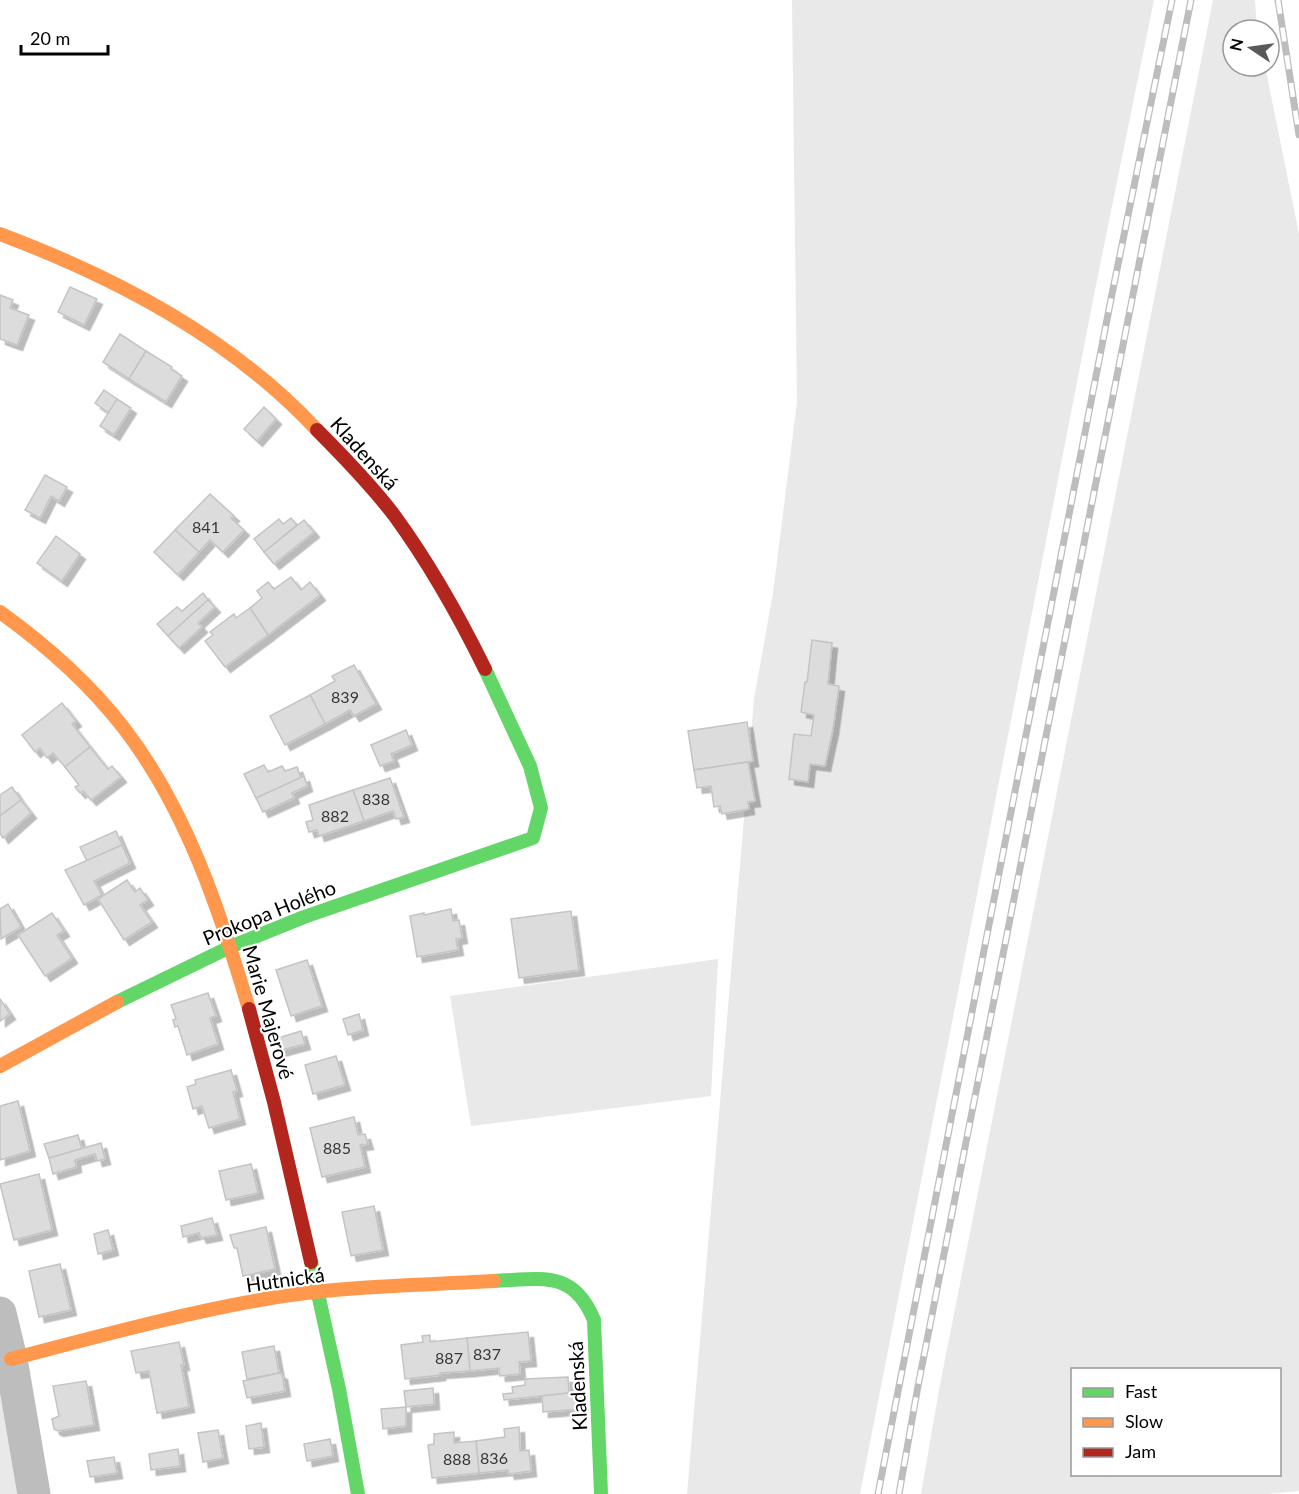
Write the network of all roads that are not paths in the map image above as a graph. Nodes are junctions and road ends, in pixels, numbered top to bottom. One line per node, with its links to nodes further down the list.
1 (0, 234): 3 (street, Kladenská)
2 (0, 612): 4 (street, Marie Majerové)
3 (533, 838): 4 (street, Prokopa Holého)
4 (230, 947): 5 (street, Prokopa Holého); 7 (street, Marie Majerové)
5 (0, 1065)
6 (570, 1286): 7 (street, Hutnická); 12 (street, Kladenská)
7 (317, 1292): 9 (street, Hutnická); 11 (street, Marie Majerové)
8 (0, 1314): 9 (street)
9 (11, 1359): 10 (street)
10 (34, 1494)
11 (358, 1494)
12 (601, 1494)

